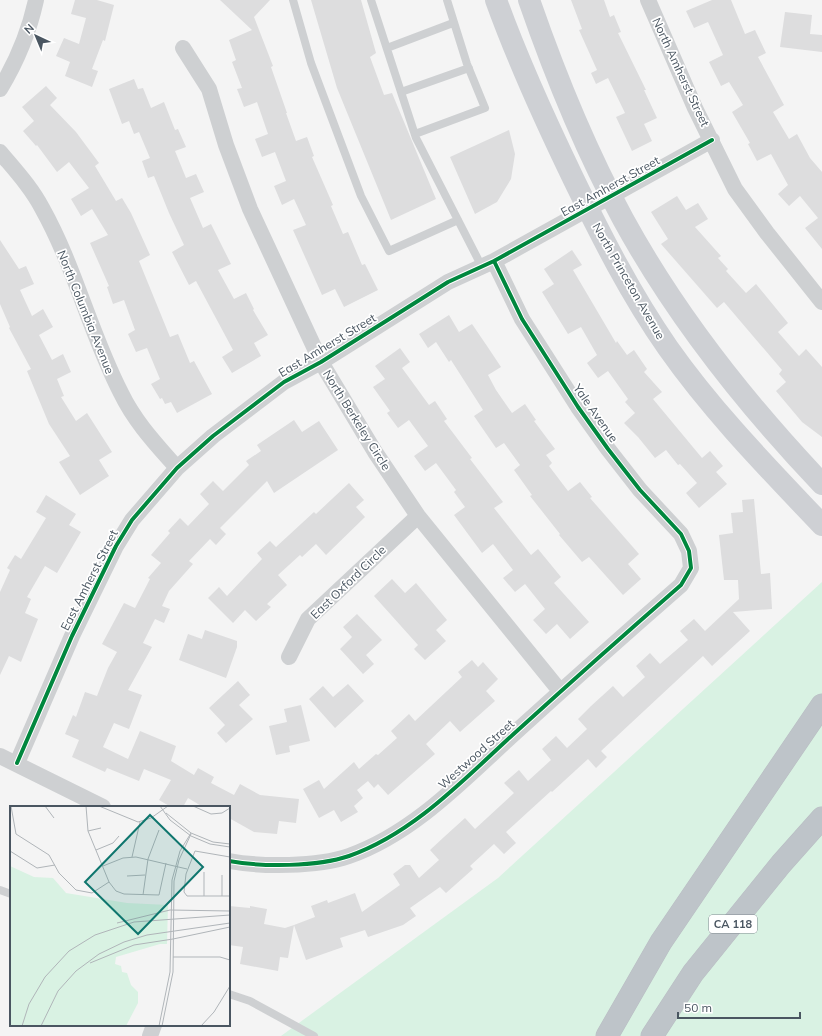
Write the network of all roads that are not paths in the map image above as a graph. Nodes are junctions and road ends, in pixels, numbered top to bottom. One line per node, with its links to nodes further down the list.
1 (36, 0): 12 (street)
2 (293, 0): 19 (lane)
3 (447, 0): 8 (lane)
4 (496, 0): 18 (street, North Princeton Avenue)
5 (529, 0): 17 (street)
6 (648, 0): 15 (street, North Amherst Street)
7 (374, 1): 10 (lane)
8 (453, 23): 10 (lane); 11 (lane)
9 (183, 48): 22 (street, North Berkeley Circle)
10 (387, 48): 13 (lane)
11 (469, 68): 13 (lane); 14 (lane)
12 (0, 89)
13 (401, 92): 14 (lane)
14 (415, 134): 19 (lane)
15 (712, 140): 17 (street, East Amherst Street); 21 (street, North Amherst Street)
16 (0, 152): 23 (street, North Columbia Avenue)
17 (611, 196): 18 (street, East Amherst Street); 24 (street)
18 (588, 208): 20 (street, East Amherst Street); 26 (street, North Princeton Avenue)
19 (458, 220): 20 (lane)
20 (488, 264): 22 (street, East Amherst Street); 27 (street, Yale Avenue)
21 (822, 302)
22 (321, 362): 23 (street, East Amherst Street); 25 (street, North Berkeley Circle)
23 (177, 468): 32 (street, East Amherst Street)
24 (822, 484)
25 (418, 516): 28 (street, East Oxford Circle); 29 (street, North Berkeley Circle)
26 (822, 525)
27 (691, 568): 29 (street, Westwood Street)
28 (289, 657)
29 (560, 691): 35 (street, Westwood Street)
30 (822, 705): 40 (highway)
31 (0, 756): 32 (street)
32 (17, 763): 33 (street)
33 (101, 806)
34 (822, 818): 41 (highway, CA 118)
35 (230, 861)
36 (0, 890): 37 (lane)
37 (10, 894)
38 (230, 994): 39 (lane)
39 (314, 1036)
40 (607, 1036)
41 (652, 1036)

